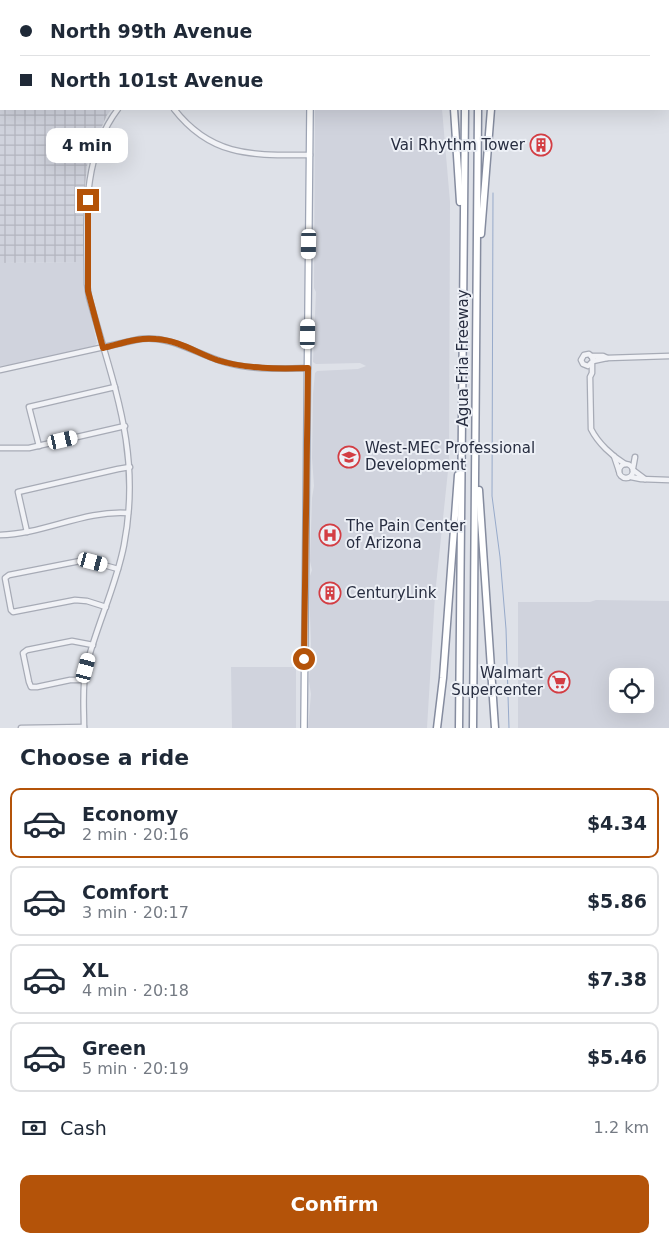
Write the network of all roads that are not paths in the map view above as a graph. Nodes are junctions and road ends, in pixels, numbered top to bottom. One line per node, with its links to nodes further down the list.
1 (117, 110): 11 (street)
2 (175, 110): 8 (street)
3 (310, 110): 8 (main road)
4 (454, 110): 10 (highway)
5 (465, 110): 10 (highway, Agua Fria Freeway)
6 (478, 110): 9 (highway, Agua Fria Freeway)
7 (491, 110): 9 (highway)
8 (310, 155): 15 (main road)
9 (477, 265): 21 (highway, Agua Fria Freeway)
10 (463, 266): 20 (highway, Agua Fria Freeway)
11 (103, 348): 15 (street); 16 (street); 18 (street)
12 (669, 356): 13 (street)
13 (592, 360): 14 (street); 14 (street); 17 (street)
14 (585, 365): 17 (street)
15 (308, 368): 43 (main road)
16 (0, 370)
17 (590, 377): 24 (street)
18 (115, 387): 19 (street); 22 (street)
19 (125, 426): 22 (street); 26 (street)
20 (462, 439): 44 (highway); 45 (highway, Agua Fria Freeway)
21 (476, 440): 46 (highway, Agua Fria Freeway); 47 (highway)
22 (39, 446): 23 (street)
23 (0, 448)
24 (614, 456): 25 (street); 28 (street)
25 (626, 464): 27 (street); 27 (street); 28 (street)
26 (130, 467): 32 (street); 35 (street)
27 (633, 469): 29 (street); 30 (street)
28 (619, 472): 29 (street)
29 (631, 477): 30 (street)
30 (645, 479): 31 (street)
31 (669, 480)
32 (128, 513): 33 (street); 37 (street)
33 (100, 514): 34 (street); 35 (street)
34 (101, 520)
35 (27, 532): 36 (street)
36 (0, 535)
37 (118, 569): 38 (street); 38 (street)
38 (106, 607): 39 (street)
39 (93, 645): 40 (street); 40 (street)
40 (85, 680): 42 (street)
41 (21, 728): 42 (street)
42 (84, 728)
43 (304, 728)
44 (437, 728)
45 (459, 728)
46 (473, 728)
47 (495, 728)

